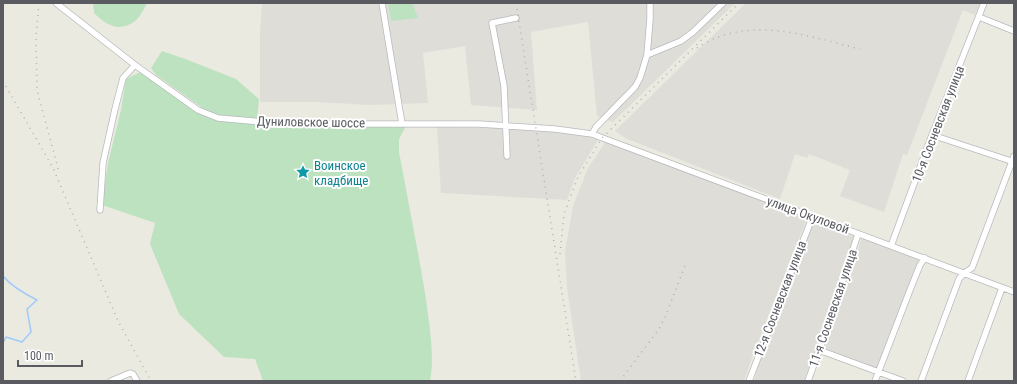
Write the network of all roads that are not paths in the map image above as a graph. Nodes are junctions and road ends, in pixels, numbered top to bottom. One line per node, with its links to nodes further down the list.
1 (56, 3): 10 (street, Дуниловское шоссе)
2 (382, 3): 11 (street)
3 (650, 3): 9 (street)
4 (723, 3): 9 (street)
5 (984, 3): 6 (street, 10-я Сосневская улица)
6 (979, 17): 8 (street); 14 (street, 10-я Сосневская улица)
7 (516, 18): 12 (street)
8 (1014, 31)
9 (647, 56): 13 (street)
10 (135, 65): 11 (street, Дуниловское шоссе); 18 (street)
11 (402, 124): 12 (street, Дуниловское шоссе)
12 (505, 125): 13 (street, Дуниловское шоссе); 16 (street)
13 (592, 134): 15 (street, Дуниловское шоссе)
14 (932, 135): 17 (street); 21 (street, 10-я Сосневская улица)
15 (602, 138): 19 (street, улица Окуловой)
16 (507, 156)
17 (1013, 160): 23 (street)
18 (100, 210)
19 (812, 218): 20 (street, улица Окуловой); 30 (street, 12-я Сосневская улица)
20 (858, 234): 21 (street, улица Окуловой); 26 (street, 11-я Сосневская улица)
21 (892, 246): 22 (street, улица Окуловой)
22 (925, 258): 23 (street, улица Окуловой); 27 (street)
23 (964, 273): 24 (street, улица Окуловой); 34 (street)
24 (1002, 288): 25 (street, улица Окуловой); 35 (street)
25 (1014, 292)
26 (818, 350): 27 (street); 31 (street, 11-я Сосневская улица)
27 (879, 373): 32 (street); 33 (street)
28 (111, 381): 29 (street)
29 (137, 381)
30 (748, 381)
31 (808, 381)
32 (875, 381)
33 (903, 381)
34 (921, 381)
35 (968, 381)

